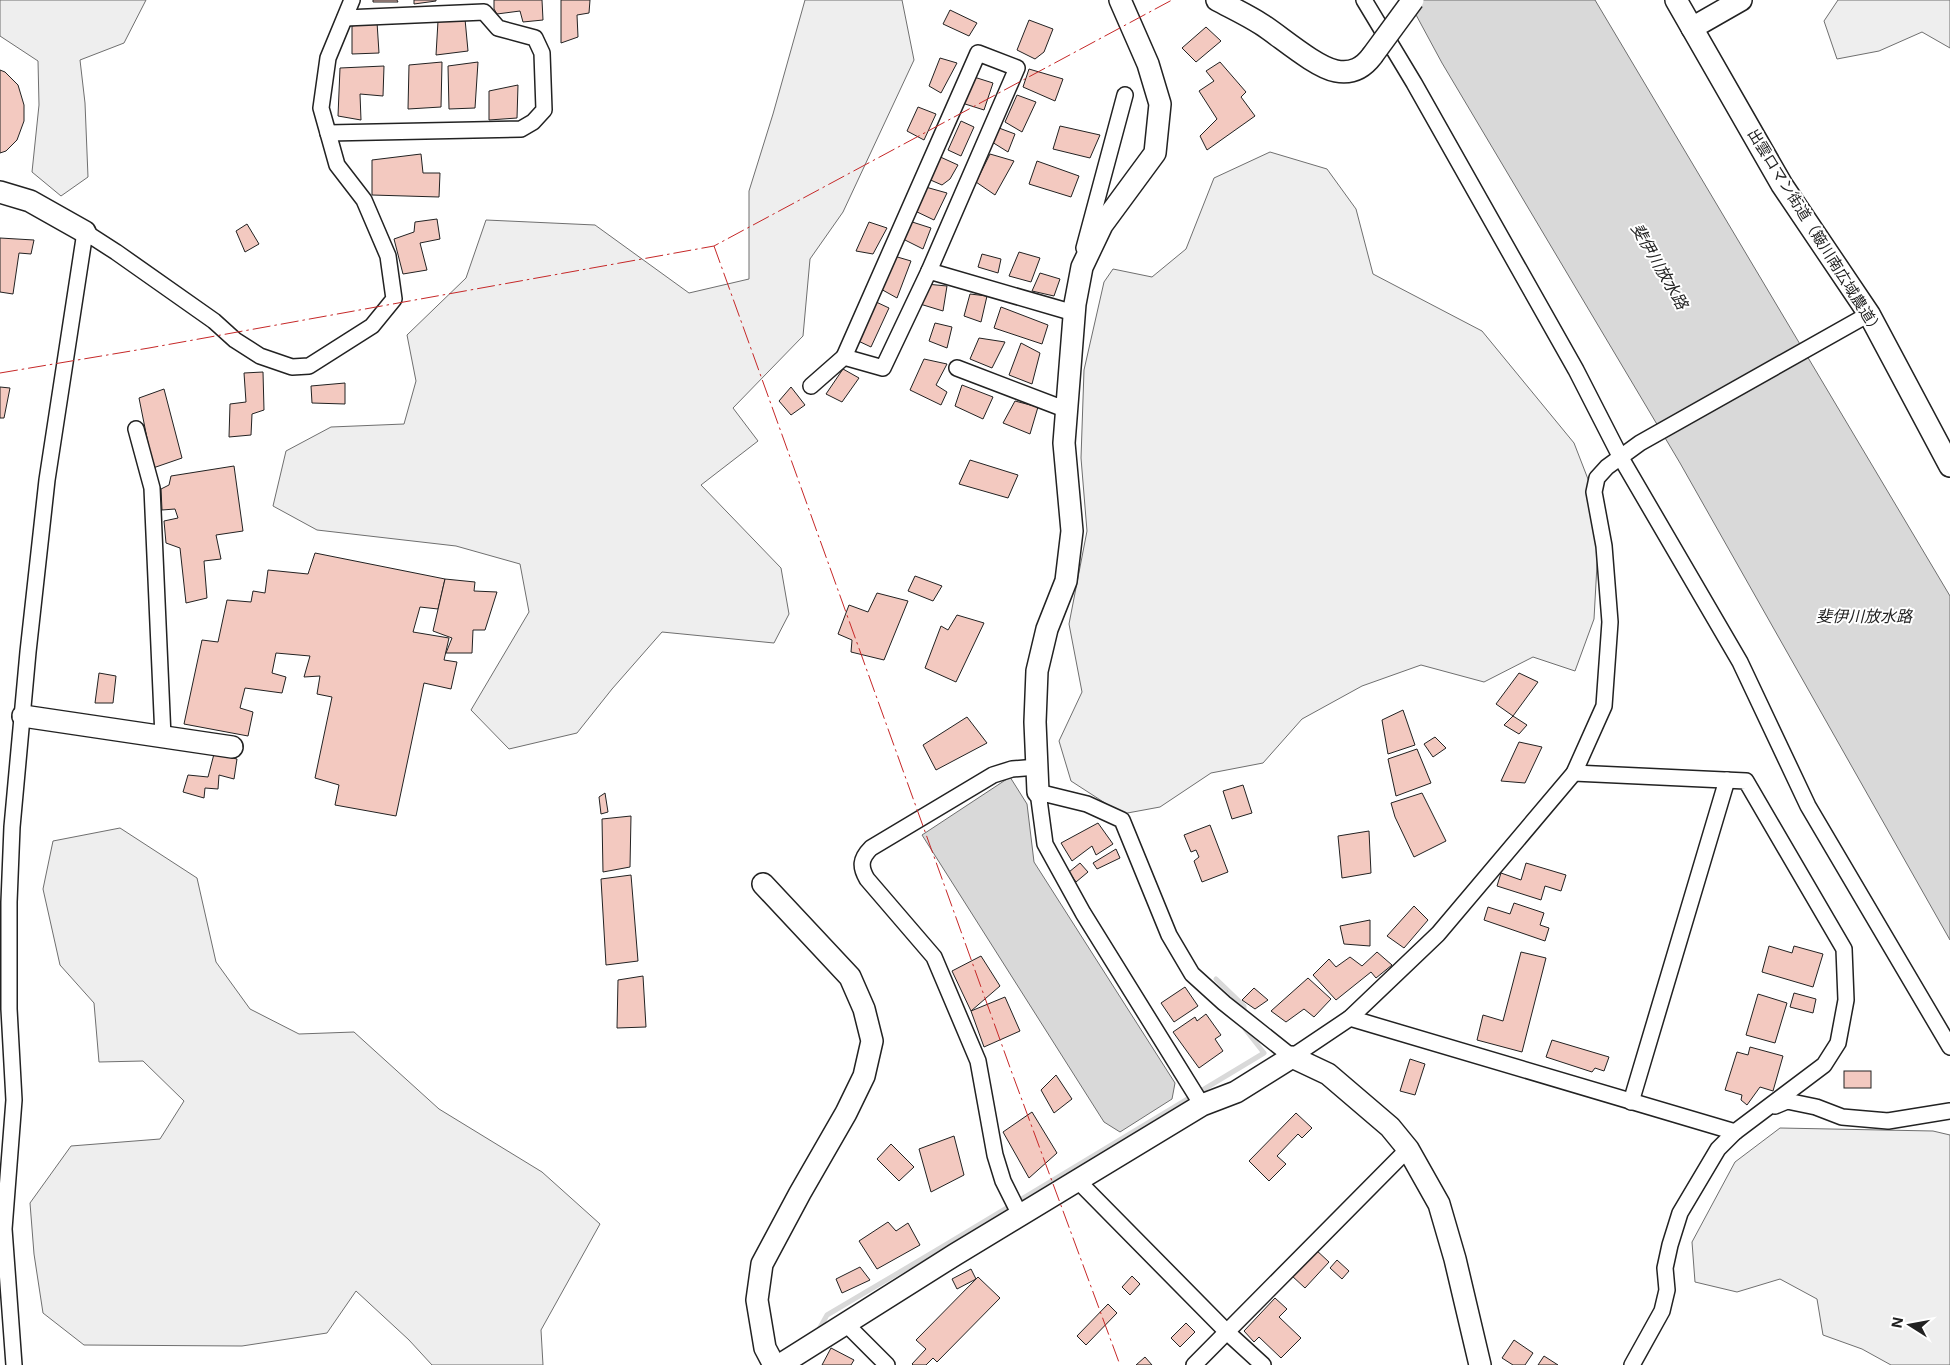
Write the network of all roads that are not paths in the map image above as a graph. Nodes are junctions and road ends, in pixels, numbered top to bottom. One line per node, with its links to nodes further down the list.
1 (352, 0): 8 (street)
2 (1120, 0): 14 (street)
3 (1217, 0): 5 (street, bridge)
4 (1364, 0): 23 (street)
5 (1413, 0)
6 (1676, 0): 9 (street, 出雲ロマン街道（簸川南広域農道）)
7 (1741, 0): 9 (street)
8 (345, 18): 11 (street); 11 (street)
9 (1692, 28): 17 (street, 出雲ロマン街道（簸川南広域農道）)
10 (1126, 95): 14 (street)
11 (328, 133): 13 (street)
12 (0, 192): 13 (street)
13 (85, 232): 25 (street)
14 (1082, 267): 16 (street)
15 (929, 272): 16 (street); 18 (street); 18 (street)
16 (1074, 313): 21 (street)
17 (1869, 314): 23 (street); 24 (street, 出雲ロマン街道（簸川南広域農道）)
18 (844, 357): 20 (street)
19 (957, 368): 21 (street)
20 (811, 386)
21 (1067, 410): 28 (street)
22 (136, 429): 26 (street)
23 (1621, 458): 29 (street); 34 (street)
24 (1950, 466)
25 (23, 716): 26 (street); 47 (street)
26 (163, 737): 27 (street)
27 (232, 748)
28 (1037, 766): 31 (street); 43 (street)
29 (1574, 773): 30 (street); 33 (street)
30 (1727, 780): 36 (street); 38 (street)
31 (1038, 792): 35 (street); 37 (street)
32 (763, 884): 49 (street)
33 (1350, 1018): 35 (street); 36 (street)
34 (1950, 1047)
35 (1292, 1057): 37 (street); 41 (street)
36 (1631, 1102): 40 (street)
37 (1202, 1105): 42 (street)
38 (1765, 1111): 39 (street); 40 (street)
39 (1950, 1111)
40 (1735, 1132): 55 (street)
41 (1408, 1149): 46 (street); 54 (street)
42 (1078, 1181): 43 (street); 46 (street)
43 (1020, 1215): 44 (street)
44 (846, 1324): 50 (street); 51 (street)
45 (0, 1330): 47 (street)
46 (1228, 1333): 52 (street); 53 (street)
47 (12, 1347): 48 (street)
48 (14, 1365)
49 (774, 1365)
50 (780, 1365)
51 (887, 1365)
52 (1194, 1365)
53 (1263, 1365)
54 (1480, 1365)
55 (1632, 1365)

